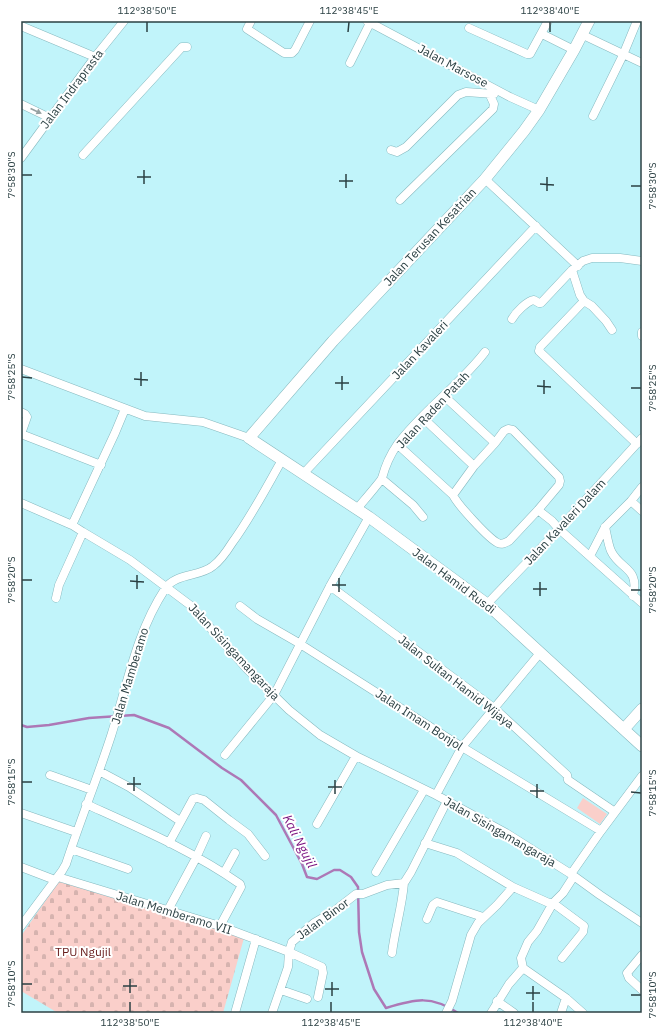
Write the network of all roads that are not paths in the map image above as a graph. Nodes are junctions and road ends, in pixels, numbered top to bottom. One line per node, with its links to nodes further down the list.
1 (124, 21): 15 (street, Jalan Indraprasta)
2 (252, 21): 3 (street)
3 (310, 21)
4 (548, 21): 10 (street)
5 (589, 21): 11 (street, Jalan Terusan Kesatrian)
6 (637, 21): 14 (street)
7 (369, 22): 16 (street); 19 (street, Jalan Marsose)
8 (21, 26): 15 (street)
9 (468, 28): 10 (street)
10 (542, 34): 13 (street)
11 (583, 35): 13 (street, Jalan Terusan Kesatrian); 14 (street)
12 (187, 47): 25 (street)
13 (574, 50): 21 (street, Jalan Terusan Kesatrian)
14 (623, 55): 17 (street); 22 (street)
15 (95, 57): 23 (street, Jalan Indraprasta)
16 (350, 63)
17 (642, 64)
18 (489, 93): 19 (street); 24 (street); 28 (street)
19 (510, 97): 21 (street, Jalan Marsose)
20 (21, 104): 23 (street, one-way to 23)
21 (539, 110): 27 (street, Jalan Terusan Kesatrian)
22 (593, 116)
23 (50, 118): 26 (street, Jalan Indraprasta)
24 (391, 150)
25 (83, 155)
26 (21, 158)
27 (485, 179): 29 (street); 44 (street, Jalan Terusan Kesatrian)
28 (400, 200)
29 (536, 226): 31 (street); 51 (street, Jalan Kavaleri)
30 (642, 261): 31 (street)
31 (575, 268): 32 (street); 33 (street)
32 (584, 302): 34 (street); 45 (street)
33 (512, 319)
34 (612, 330)
35 (642, 332): 36 (street)
36 (642, 336)
37 (485, 352): 39 (street, Jalan Raden Patah)
38 (21, 369): 40 (street)
39 (444, 396): 42 (street, Jalan Raden Patah); 46 (street)
40 (125, 409): 44 (street); 49 (street)
41 (21, 412): 43 (street)
42 (422, 418): 47 (street, Jalan Raden Patah); 50 (street)
43 (21, 434): 49 (street)
44 (249, 438): 48 (street, Jalan Hamid Rusdi)
45 (639, 441): 64 (street, Jalan Kavaleri Dalam)
46 (495, 443): 50 (street); 58 (street)
47 (398, 445): 52 (street, Jalan Raden Patah); 54 (street)
48 (282, 460): 51 (street, Jalan Hamid Rusdi); 67 (street)
49 (101, 465): 62 (street)
50 (474, 466): 54 (street)
51 (303, 474): 57 (street, Jalan Hamid Rusdi)
52 (382, 479): 57 (street, Jalan Raden Patah); 61 (street)
53 (642, 487): 55 (street)
54 (453, 495): 58 (street)
55 (631, 501): 59 (street); 63 (street)
56 (21, 503): 62 (street, Jalan Sisingamangaraja)
57 (357, 509): 60 (street, Jalan Hamid Rusdi)
58 (538, 510): 64 (street)
59 (642, 512)
60 (369, 517): 68 (street); 72 (street, Jalan Hamid Rusdi)
61 (423, 517)
62 (72, 525): 65 (street, Jalan Sisingamangaraja)
63 (605, 527): 66 (street); 69 (street)
64 (559, 529): 66 (street); 72 (street, Jalan Kavaleri Dalam)
65 (83, 532): 67 (street, Jalan Sisingamangaraja); 70 (street)
66 (590, 556): 69 (street)
67 (166, 586): 76 (street, Jalan Sisingamangaraja); 84 (street, Jalan Mamberamo)
68 (330, 586): 74 (street); 77 (street, Jalan Sultan Hamid Wijaya)
69 (633, 596): 71 (street)
70 (56, 598)
71 (642, 603)
72 (487, 604): 75 (street, Jalan Hamid Rusdi)
73 (240, 606): 74 (street, Jalan Imam Bonjol)
74 (301, 644): 76 (street); 81 (street, Jalan Imam Bonjol)
75 (540, 653): 77 (street); 79 (street, Jalan Hamid Rusdi)
76 (274, 695): 82 (street); 83 (street, Jalan Sisingamangaraja)
77 (494, 708): 81 (street); 92 (street, Jalan Sultan Hamid Wijaya)
78 (642, 709): 79 (street)
79 (624, 729): 80 (street, Jalan Hamid Rusdi)
80 (642, 746)
81 (462, 747): 89 (street); 96 (street, Jalan Imam Bonjol)
82 (225, 755)
83 (356, 756): 88 (street, Jalan Sisingamangaraja); 95 (street)
84 (99, 771): 87 (street, Jalan Mamberamo); 94 (street)
85 (50, 775): 87 (street)
86 (642, 776): 92 (street)
87 (92, 790): 91 (street, Jalan Mamberamo)
88 (424, 790): 89 (street, Jalan Sisingamangaraja); 107 (street)
89 (436, 795): 90 (street, Jalan Sisingamangaraja)
90 (447, 801): 100 (street); 109 (street, Jalan Sisingamangaraja)
91 (86, 804): 97 (street, Jalan Mamberamo); 99 (street)
92 (615, 812): 96 (street)
93 (21, 813): 97 (street)
94 (180, 821): 99 (street); 103 (street)
95 (317, 824)
96 (601, 831): 109 (street)
97 (76, 832): 101 (street, Jalan Mamberamo)
98 (206, 836): 104 (street)
99 (169, 843): 104 (street)
100 (425, 844): 111 (street); 112 (street)
101 (70, 849): 106 (street); 110 (street, Jalan Mamberamo)
102 (235, 853): 108 (street)
103 (265, 856)
104 (196, 858): 108 (street); 114 (street)
105 (21, 867): 110 (street, Jalan Memberamo VII)
106 (128, 869)
107 (376, 872)
108 (224, 873): 119 (street)
109 (573, 875): 113 (street); 117 (street, Jalan Sisingamangaraja)
110 (56, 878): 114 (street, Jalan Memberamo VII); 118 (street, Jalan Mamberamo)
111 (404, 883): 121 (street, Jalan Binor); 122 (street)
112 (513, 887): 113 (street); 115 (street)
113 (553, 903): 124 (street); 125 (street)
114 (168, 910): 119 (street, Jalan Memberamo VII)
115 (483, 917): 116 (street); 134 (street)
116 (427, 919)
117 (642, 923)
118 (21, 926)
119 (220, 926): 120 (street, Jalan Memberamo VII)
120 (256, 939): 121 (street, Jalan Memberamo VII); 132 (street)
121 (289, 952): 126 (street, Jalan Binor); 128 (street, Jalan Memberamo VII)
122 (392, 953)
123 (642, 954): 127 (street)
124 (562, 958)
125 (523, 968): 129 (street); 131 (street)
126 (281, 990): 130 (street); 133 (street, Jalan Binor)
127 (642, 990)
128 (318, 997)
129 (566, 998): 137 (street); 138 (street)
130 (307, 999)
131 (497, 1002): 135 (street); 136 (street)
132 (236, 1013)
133 (272, 1013)
134 (446, 1013)
135 (491, 1013)
136 (514, 1013)
137 (561, 1013)
138 (583, 1013)

